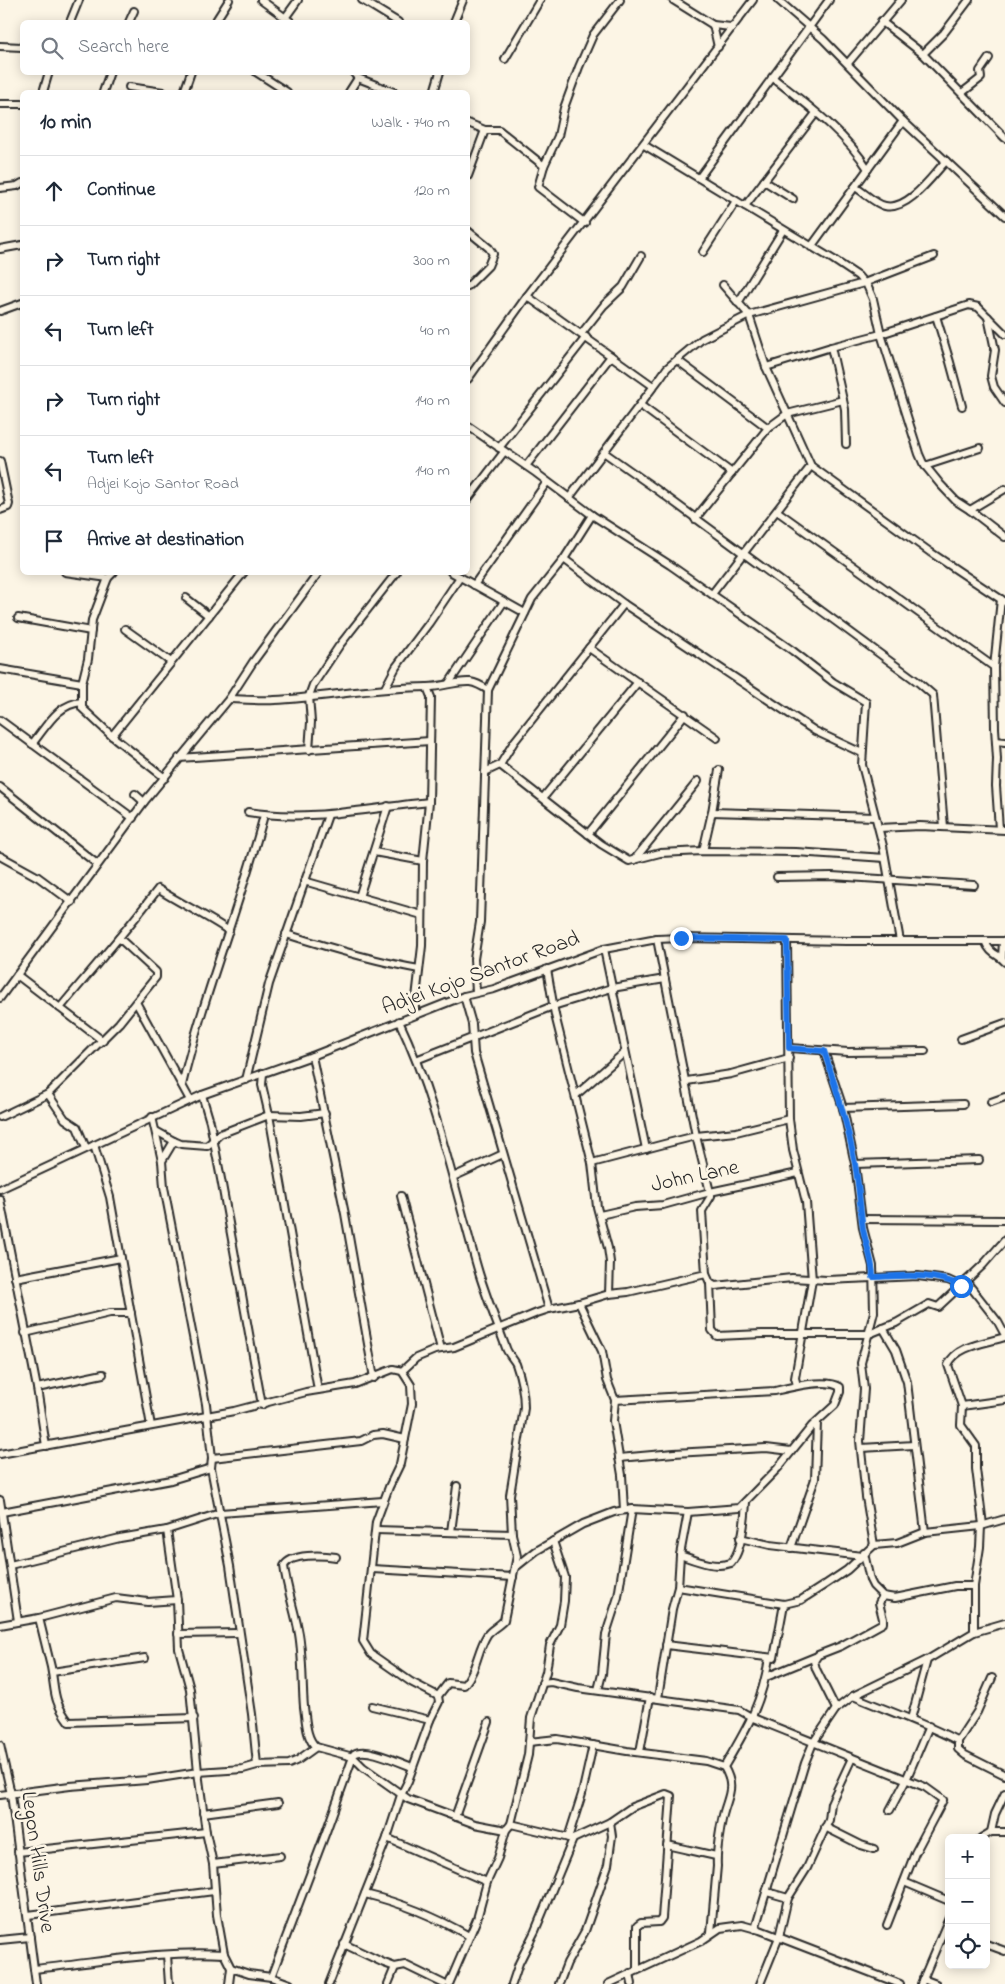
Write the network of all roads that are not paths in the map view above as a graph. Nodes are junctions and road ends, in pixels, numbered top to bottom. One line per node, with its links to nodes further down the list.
1 (79, 0): 16 (street)
2 (229, 0): 18 (street)
3 (261, 0): 19 (street)
4 (298, 0): 19 (street)
5 (362, 0): 20 (street)
6 (463, 0): 21 (street)
7 (540, 0): 31 (street)
8 (620, 0): 59 (street)
9 (673, 0): 23 (street)
10 (752, 0): 25 (street)
11 (778, 0): 24 (street)
12 (829, 0): 24 (street)
13 (901, 0): 22 (street)
14 (969, 0): 29 (street)
15 (134, 11): 17 (street)
16 (71, 20)
17 (131, 20)
18 (217, 20)
19 (288, 20)
20 (395, 20)
21 (455, 20)
22 (881, 21): 29 (street); 32 (street)
23 (713, 25): 25 (street); 28 (street)
24 (809, 26): 32 (street); 39 (street)
25 (731, 27): 28 (street)
26 (0, 46): 27 (street)
27 (20, 47)
28 (718, 47): 57 (street)
29 (923, 54): 49 (street)
30 (989, 58): 49 (street)
31 (505, 59)
32 (848, 62): 53 (street)
33 (48, 75): 41 (street)
34 (109, 75): 42 (street)
35 (190, 75): 44 (street)
36 (260, 75): 45 (street)
37 (356, 75): 46 (street); 47 (street)
38 (439, 75): 48 (street)
39 (772, 78): 52 (street); 62 (street)
40 (129, 87): 43 (street)
41 (44, 90)
42 (104, 90)
43 (149, 90)
44 (185, 90)
45 (279, 90)
46 (350, 90)
47 (390, 90)
48 (435, 90)
49 (963, 92): 56 (street)
50 (0, 104): 51 (street)
51 (20, 104)
52 (816, 113): 60 (street); 63 (street)
53 (903, 121): 58 (street); 60 (street)
54 (470, 124): 55 (street)
55 (485, 130): 59 (street); 61 (street)
56 (1005, 138)
57 (644, 144): 62 (street); 71 (street)
58 (946, 161): 65 (street); 70 (street)
59 (544, 166): 71 (street)
60 (868, 169): 65 (street)
61 (470, 171)
62 (699, 178): 68 (street)
63 (764, 181): 67 (street); 69 (street)
64 (20, 184): 66 (street)
65 (855, 186): 75 (street)
66 (0, 188)
67 (793, 199)
68 (736, 201): 69 (street); 77 (street)
69 (745, 206): 72 (street)
70 (1005, 216)
71 (585, 223): 83 (street)
72 (783, 230): 75 (street); 84 (street)
73 (470, 233): 81 (street)
74 (20, 245): 76 (street)
75 (811, 247): 80 (street)
76 (0, 249)
77 (703, 252)
78 (641, 256): 92 (street)
79 (934, 256): 80 (street)
80 (864, 283): 87 (street); 90 (street)
81 (470, 284)
82 (723, 285): 84 (street)
83 (527, 296): 92 (street); 97 (street)
84 (738, 302): 87 (street)
85 (20, 304): 86 (street)
86 (0, 311)
87 (748, 316): 95 (street); 96 (street)
88 (936, 316): 89 (street); 90 (street); 102 (street)
89 (988, 317): 91 (street); 100 (street)
90 (881, 334): 93 (street); 113 (street)
91 (1005, 334)
92 (583, 335): 94 (street); 108 (street)
93 (831, 347): 96 (street); 99 (street)
94 (611, 356): 98 (street); 111 (street)
95 (676, 360): 98 (street); 105 (street)
96 (766, 367): 103 (street)
97 (470, 373)
98 (653, 386): 101 (street)
99 (843, 400): 103 (street); 106 (street)
100 (1005, 403)
101 (640, 405): 109 (street); 114 (street)
102 (962, 406)
103 (787, 414): 105 (street); 112 (street)
104 (470, 427): 108 (street)
105 (768, 428): 114 (street)
106 (846, 444)
107 (980, 448): 113 (street)
108 (501, 450): 111 (street); 117 (street)
109 (605, 453): 118 (street); 123 (street)
110 (0, 461): 119 (street)
111 (526, 466): 115 (street)
112 (811, 466): 121 (street); 138 (street)
113 (925, 466): 120 (street)
114 (732, 473): 123 (street)
115 (547, 482): 118 (street); 135 (street)
116 (1005, 489): 120 (street)
117 (470, 496)
118 (569, 498): 122 (street)
119 (0, 510)
120 (970, 510): 124 (street)
121 (777, 511): 125 (street); 148 (street)
122 (592, 515): 126 (street); 136 (street)
123 (695, 519): 125 (street)
124 (1005, 537)
125 (744, 554): 136 (street); 187 (street)
126 (564, 559): 140 (street); 141 (street)
127 (86, 575): 134 (street)
128 (111, 575): 134 (street)
129 (242, 575): 142 (street)
130 (317, 575): 157 (street)
131 (395, 575): 156 (street)
132 (456, 575): 133 (street)
133 (460, 577): 135 (street); 154 (street)
134 (108, 578): 145 (street)
135 (474, 585): 141 (street)
136 (712, 594): 168 (street)
137 (186, 598): 142 (street)
138 (1003, 601): 148 (street)
139 (504, 603): 152 (street)
140 (624, 604): 146 (street); 168 (street)
141 (525, 613): 155 (street)
142 (209, 616): 147 (street)
143 (18, 618): 145 (street)
144 (125, 629): 147 (street)
145 (91, 630): 151 (street)
146 (589, 648): 150 (street); 170 (street)
147 (171, 662): 161 (street)
148 (994, 667): 164 (street)
149 (0, 669): 151 (street)
150 (638, 682): 159 (street); 177 (street)
151 (82, 683): 158 (street)
152 (449, 683): 153 (street); 155 (street)
153 (427, 687): 154 (street); 163 (street)
154 (384, 688): 156 (street)
155 (488, 690): 172 (street)
156 (309, 696): 157 (street); 167 (street)
157 (228, 699): 169 (street)
158 (82, 702): 161 (street); 166 (street)
159 (685, 714): 162 (street); 190 (street)
160 (0, 720): 166 (street)
161 (112, 736): 173 (street)
162 (718, 738)
163 (430, 741): 167 (street); 179 (street)
164 (996, 741): 165 (street); 189 (street)
165 (1005, 742)
166 (32, 744): 186 (street)
167 (309, 750): 169 (street)
168 (862, 753): 185 (street)
169 (179, 758): 173 (street)
170 (500, 765): 172 (street); 177 (street)
171 (719, 770): 182 (street)
172 (485, 772): 220 (street)
173 (165, 778): 178 (street)
174 (698, 781): 195 (street)
175 (0, 787): 197 (street)
176 (135, 794): 178 (street)
177 (543, 798): 190 (street)
178 (144, 802): 186 (street)
179 (429, 802): 180 (street); 196 (street)
180 (388, 806): 183 (street); 192 (street)
181 (248, 812): 184 (street)
182 (712, 812): 185 (street); 191 (street)
183 (328, 814): 184 (street); 200 (street)
184 (264, 815): 205 (street)
185 (875, 817): 188 (street)
186 (132, 818): 197 (street)
187 (944, 827): 188 (street); 189 (street)
188 (879, 828): 194 (street)
189 (1002, 829)
190 (588, 834): 195 (street)
191 (704, 851): 194 (street); 195 (street)
192 (374, 852): 196 (street); 202 (street)
193 (0, 856): 203 (street)
194 (885, 858): 199 (street)
195 (634, 860)
196 (423, 861): 204 (street)
197 (97, 864): 203 (street)
198 (777, 877): 199 (street)
199 (890, 878): 201 (street); 210 (street)
200 (304, 881): 202 (street); 206 (street)
201 (974, 885)
202 (359, 897): 204 (street)
203 (72, 902): 217 (street)
204 (422, 915): 215 (street)
205 (229, 931): 207 (street); 242 (street)
206 (286, 934): 215 (street); 240 (street)
207 (120, 938): 223 (street); 225 (street)
208 (657, 939): 209 (street, Adjei Kojo Santor Road); 213 (street, Adjei Kojo Santor Road); 218 (street)
209 (787, 940): 210 (street, Adjei Kojo Santor Road); 232 (street)
210 (900, 941): 211 (street, Adjei Kojo Santor Road)
211 (985, 941): 212 (street, Adjei Kojo Santor Road); 214 (street)
212 (1004, 941): 214 (street)
213 (604, 948): 216 (street, Adjei Kojo Santor Road); 219 (street)
214 (1003, 960)
215 (420, 969): 226 (street)
216 (547, 969): 220 (street, Adjei Kojo Santor Road); 224 (street)
217 (17, 975): 222 (street); 225 (street)
218 (665, 979): 219 (street); 241 (street)
219 (612, 988): 224 (street); 235 (street)
220 (476, 992): 221 (street, Adjei Kojo Santor Road)
221 (464, 996): 226 (street, Adjei Kojo Santor Road); 229 (street)
222 (0, 998)
223 (136, 1004): 231 (street); 242 (street)
224 (553, 1006): 229 (street); 245 (street)
225 (60, 1008): 231 (street)
226 (414, 1015): 227 (street, Adjei Kojo Santor Road)
227 (398, 1021): 236 (street, Adjei Kojo Santor Road); 238 (street)
228 (1005, 1023): 230 (street)
229 (474, 1037): 238 (street); 263 (street)
230 (961, 1039)
231 (103, 1040): 243 (street)
232 (789, 1048): 233 (street); 237 (street)
233 (824, 1051): 234 (street); 250 (street)
234 (925, 1051)
235 (625, 1052): 245 (street); 262 (street)
236 (312, 1056): 239 (street, Adjei Kojo Santor Road); 251 (street)
237 (789, 1058): 241 (street); 255 (street)
238 (416, 1060): 269 (street)
239 (263, 1073): 240 (street, Adjei Kojo Santor Road); 252 (street)
240 (246, 1080): 244 (street, Adjei Kojo Santor Road)
241 (686, 1081): 257 (street)
242 (182, 1085): 247 (street)
243 (48, 1094): 253 (street); 261 (street)
244 (202, 1095): 247 (street, Adjei Kojo Santor Road); 258 (street)
245 (576, 1095): 266 (street)
246 (1005, 1097): 248 (street)
247 (190, 1100): 254 (street, Adjei Kojo Santor Road)
248 (991, 1102)
249 (963, 1104): 250 (street)
250 (843, 1108): 267 (street)
251 (325, 1113): 252 (street); 299 (street)
252 (269, 1115): 258 (street); 302 (street)
253 (0, 1117)
254 (152, 1117): 256 (street); 260 (street, Adjei Kojo Santor Road)
255 (789, 1119): 257 (street); 268 (street)
256 (156, 1131): 259 (street); 265 (street)
257 (696, 1136): 262 (street); 271 (street)
258 (214, 1140): 259 (street); 305 (street)
259 (174, 1142): 265 (street)
260 (94, 1145): 261 (street, Adjei Kojo Santor Road); 279 (street)
261 (86, 1148): 270 (street, Adjei Kojo Santor Road)
262 (646, 1149): 266 (street)
263 (503, 1154): 269 (street); 288 (street)
264 (979, 1160): 267 (street)
265 (162, 1161): 307 (street)
266 (592, 1163): 274 (street)
267 (855, 1164): 276 (street)
268 (798, 1173): 271 (street, John Lane); 283 (street)
269 (453, 1177): 290 (street)
270 (0, 1189)
271 (710, 1192): 274 (street, John Lane); 280 (street)
272 (402, 1196): 296 (street)
273 (0, 1198): 275 (street)
274 (600, 1215): 286 (street)
275 (2, 1218): 282 (street)
276 (863, 1219): 277 (street); 281 (street)
277 (1005, 1220)
278 (1005, 1240): 285 (street)
279 (121, 1258): 282 (street); 289 (street)
280 (706, 1274): 284 (street); 286 (street)
281 (873, 1277): 283 (street); 285 (street); 294 (street)
282 (15, 1278): 293 (street)
283 (812, 1280): 284 (street); 292 (street)
284 (710, 1283): 292 (street)
285 (964, 1283): 291 (street); 295 (street)
286 (609, 1294): 287 (street)
287 (579, 1303): 288 (street); 303 (street)
288 (549, 1309): 290 (street)
289 (131, 1314): 293 (street); 309 (street)
290 (499, 1328): 296 (street); 334 (street)
291 (883, 1328): 294 (street); 311 (street)
292 (801, 1333): 294 (street); 300 (street)
293 (25, 1334): 301 (street)
294 (869, 1334): 313 (street)
295 (1005, 1336): 306 (street)
296 (441, 1349): 297 (street)
297 (402, 1371): 299 (street); 310 (street)
298 (103, 1374): 301 (street)
299 (374, 1378): 302 (street)
300 (797, 1386): 303 (street); 308 (street)
301 (37, 1388): 312 (street)
302 (318, 1390): 305 (street)
303 (615, 1400): 317 (street)
304 (1005, 1400): 306 (street)
305 (262, 1405): 307 (street)
306 (962, 1406): 329 (street)
307 (207, 1416): 309 (street); 316 (street)
308 (817, 1422): 314 (street); 338 (street)
309 (151, 1426): 312 (street)
310 (405, 1439): 316 (street); 321 (street)
311 (914, 1445): 313 (street); 333 (street)
312 (46, 1446): 315 (street)
313 (861, 1448): 337 (street)
314 (791, 1452): 317 (street); 322 (street)
315 (0, 1454)
316 (212, 1458): 318 (street)
317 (619, 1458): 324 (street)
318 (212, 1468): 325 (street); 327 (street)
319 (457, 1486): 332 (street)
320 (0, 1500): 325 (street)
321 (383, 1501): 327 (street); 331 (street)
322 (746, 1502): 326 (street); 335 (street)
323 (632, 1509): 324 (street); 326 (street); 367 (street)
324 (624, 1510): 336 (street)
325 (2, 1512): 342 (street)
326 (688, 1512): 340 (street)
327 (220, 1513): 330 (street); 356 (street)
328 (1005, 1519): 329 (street)
329 (982, 1525): 333 (street); 346 (street)
330 (167, 1530): 342 (street); 349 (street)
331 (376, 1530): 332 (street); 344 (street)
332 (450, 1532): 334 (street)
333 (925, 1532): 337 (street)
334 (512, 1534): 343 (street)
335 (740, 1538): 338 (street); 340 (street)
336 (553, 1541): 343 (street); 366 (street)
337 (874, 1545): 339 (street)
338 (791, 1548): 339 (street)
339 (863, 1554): 348 (street); 350 (street)
340 (680, 1555): 347 (street)
341 (336, 1557): 385 (street)
342 (10, 1565): 352 (street)
343 (516, 1567): 345 (street)
344 (372, 1569): 345 (street); 368 (street)
345 (513, 1577): 368 (street)
346 (974, 1586): 348 (street); 355 (street)
347 (678, 1587): 350 (street); 358 (street)
348 (883, 1596): 361 (street)
349 (177, 1600): 351 (street); 357 (street)
350 (784, 1604): 360 (street)
351 (39, 1618): 352 (street); 363 (street)
352 (18, 1621): 354 (street)
353 (1005, 1623): 355 (street)
354 (0, 1625)
355 (974, 1632): 362 (street)
356 (239, 1633): 357 (street); 389 (street)
357 (178, 1634): 374 (street)
358 (666, 1645): 360 (street); 371 (street)
359 (145, 1658): 363 (street)
360 (769, 1658): 364 (street)
361 (815, 1658): 364 (street); 373 (street)
362 (927, 1660): 369 (street); 376 (street)
363 (52, 1672): 374 (street)
364 (766, 1677): 375 (street)
365 (992, 1678): 380 (street)
366 (542, 1682): 367 (street); 381 (street)
367 (598, 1690): 370 (street)
368 (438, 1696): 377 (street)
369 (853, 1696): 373 (street); 376 (street)
370 (650, 1697): 371 (street); 386 (street)
371 (658, 1698): 375 (street)
372 (372, 1706): 377 (street)
373 (836, 1709): 382 (street)
374 (194, 1718): 392 (street)
375 (753, 1718): 382 (street); 391 (street)
376 (911, 1719): 379 (street)
377 (430, 1720): 390 (street)
378 (490, 1722): 402 (street)
379 (929, 1726): 380 (street); 394 (street)
380 (958, 1741): 393 (street)
381 (529, 1742): 384 (street); 404 (street)
382 (814, 1743): 388 (street); 422 (street)
383 (0, 1745): 396 (street, Legon Hills Drive)
384 (593, 1745): 386 (street); 412 (street)
385 (316, 1748): 387 (street); 389 (street)
386 (640, 1752): 391 (street)
387 (353, 1757): 390 (street); 397 (street); 445 (street)
388 (852, 1758): 394 (street); 405 (street)
389 (257, 1765): 392 (street)
390 (412, 1767): 397 (street)
391 (724, 1767): 417 (street)
392 (198, 1772): 396 (street); 401 (street)
393 (1005, 1775)
394 (906, 1780): 400 (street); 420 (street)
395 (1005, 1793): 408 (street)
396 (11, 1794): 398 (street); 415 (street, Legon Hills Drive)
397 (401, 1795): 402 (street); 411 (street)
398 (0, 1796)
399 (278, 1803): 401 (street)
400 (890, 1810)
401 (203, 1812): 407 (street)
402 (455, 1817): 406 (street)
403 (610, 1822): 412 (street); 413 (street); 456 (street)
404 (511, 1824): 406 (street); 412 (street)
405 (825, 1827): 414 (street); 424 (street)
406 (506, 1830): 419 (street)
407 (206, 1832): 415 (street); 418 (street)
408 (991, 1832): 409 (street); 410 (street)
409 (1005, 1832)
410 (988, 1834)
411 (387, 1838): 419 (street); 423 (street)
412 (570, 1839): 455 (street)
413 (667, 1845): 417 (street); 443 (street)
414 (874, 1849)
415 (18, 1852): 426 (street, Legon Hills Drive)
416 (280, 1856): 418 (street)
417 (716, 1856): 430 (street)
418 (213, 1864): 421 (street)
419 (487, 1882): 431 (street)
420 (904, 1882): 425 (street); 427 (street)
421 (214, 1891): 426 (street); 438 (street)
422 (767, 1892): 424 (street); 428 (street)
423 (365, 1894): 431 (street); 435 (street)
424 (788, 1898): 433 (street)
425 (945, 1900)
426 (28, 1915): 432 (street, Legon Hills Drive)
427 (887, 1925)
428 (755, 1928): 430 (street); 433 (street)
429 (945, 1931): 446 (street)
430 (711, 1933): 443 (street)
431 (469, 1936): 454 (street)
432 (30, 1937): 434 (street); 442 (street, Legon Hills Drive)
433 (779, 1937): 459 (street); 460 (street)
434 (0, 1940)
435 (344, 1944): 440 (street); 451 (street)
436 (990, 1945): 437 (street)
437 (1005, 1951)
438 (224, 1954): 439 (street); 441 (street)
439 (167, 1955): 442 (street); 448 (street)
440 (395, 1967): 452 (street); 453 (street)
441 (231, 1968): 445 (street); 449 (street)
442 (34, 1969): 447 (street, Legon Hills Drive)
443 (636, 1970): 444 (street)
444 (630, 1973): 457 (street); 458 (street)
445 (271, 1977): 450 (street)
446 (922, 1981): 461 (street)
447 (36, 1984)
448 (168, 1984)
449 (229, 1984)
450 (290, 1984)
451 (329, 1984)
452 (388, 1984)
453 (444, 1984)
454 (449, 1984)
455 (512, 1984)
456 (559, 1984)
457 (608, 1984)
458 (632, 1984)
459 (760, 1984)
460 (900, 1984)
461 (936, 1984)

